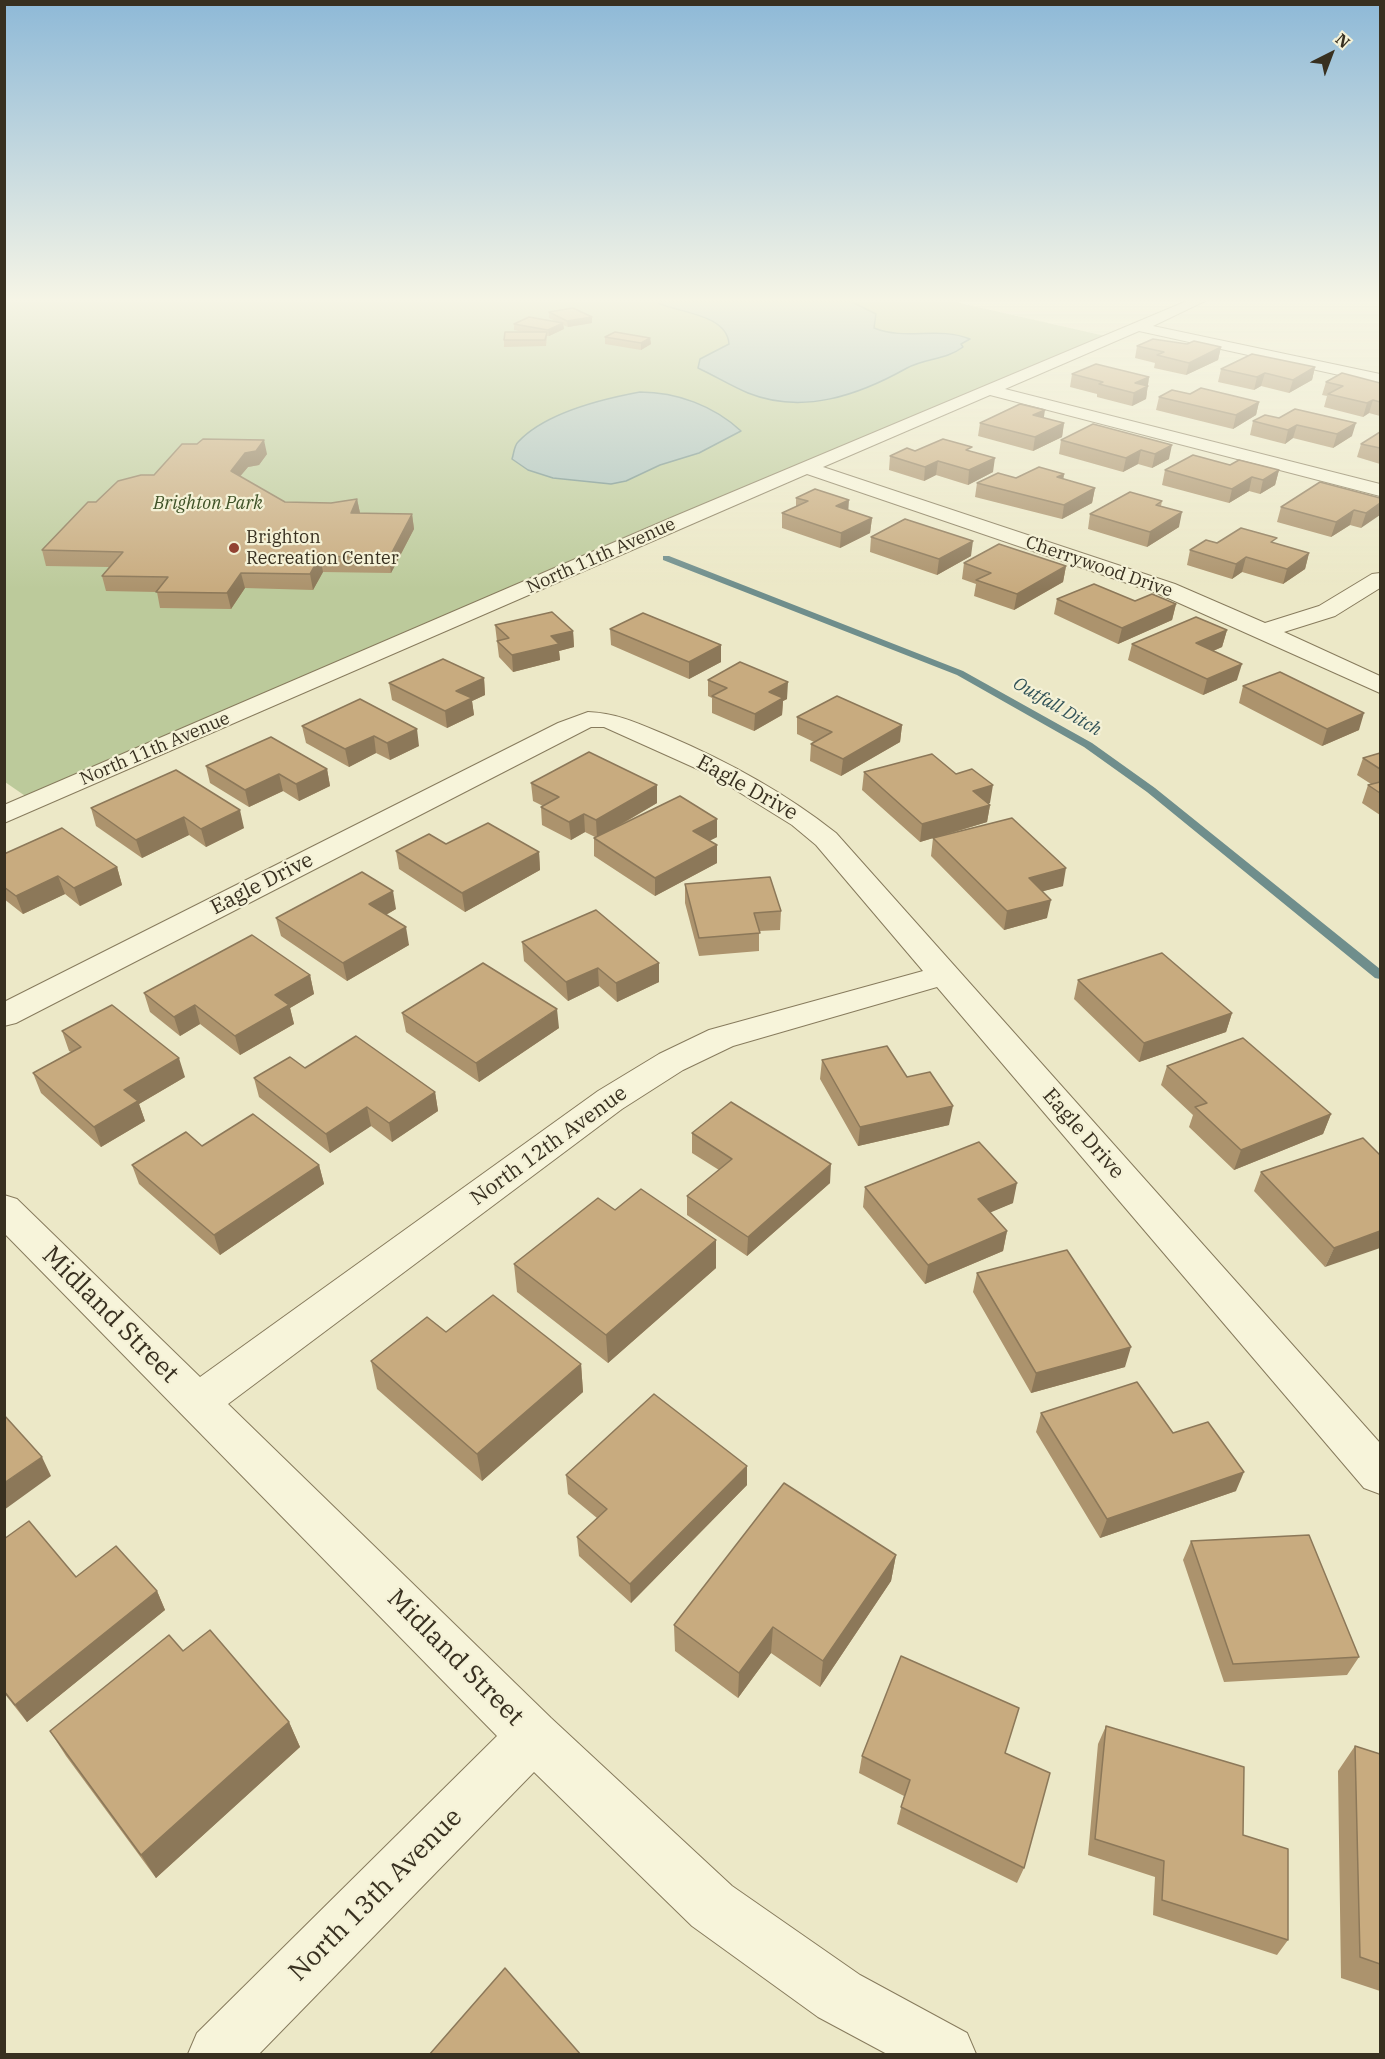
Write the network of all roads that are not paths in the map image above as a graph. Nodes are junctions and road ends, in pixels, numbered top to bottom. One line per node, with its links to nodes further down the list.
1 (973, 397): 3 (street, North 11th Avenue)
2 (1017, 397): 4 (street)
3 (809, 468): 6 (street, Cherrywood Drive); 8 (street, North 11th Avenue)
4 (1380, 490)
5 (1380, 579): 6 (street)
6 (1264, 631): 7 (street, Cherrywood Drive)
7 (1380, 686)
8 (4, 814)
9 (944, 975): 10 (street, Eagle Drive); 12 (street, North 12th Avenue); 13 (street, Eagle Drive)
10 (4, 1016)
11 (4, 1209): 12 (street, Midland Street)
12 (198, 1402): 14 (street, Midland Street)
13 (1380, 1474)
14 (533, 1736): 15 (street, North 13th Avenue); 16 (street, Midland Street)
15 (218, 2055)
16 (946, 2055)

